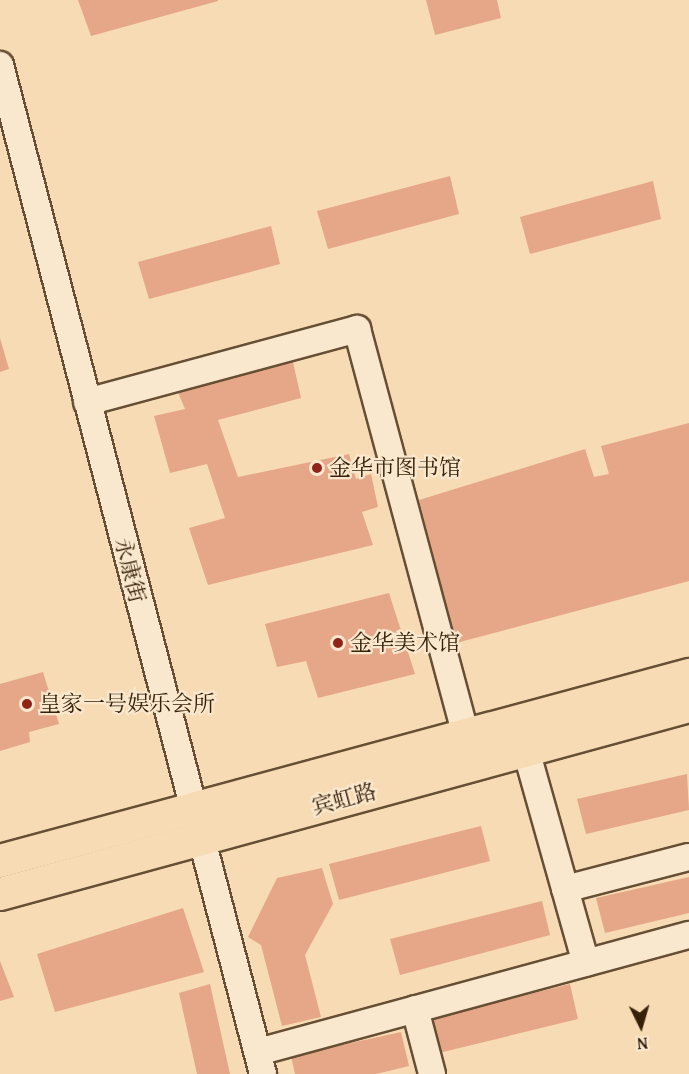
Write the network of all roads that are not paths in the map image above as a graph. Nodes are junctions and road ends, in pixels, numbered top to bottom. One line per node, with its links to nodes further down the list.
1 (0, 65): 2 (street, 永康街)
2 (87, 402): 5 (street); 7 (street, 永康街)
3 (689, 675): 5 (main road, 宾虹路)
4 (689, 706): 6 (main road, 宾虹路)
5 (466, 735): 7 (main road, 宾虹路)
6 (526, 750): 7 (main road, 宾虹路); 10 (street)
7 (196, 824): 9 (main road, 宾虹路); 11 (main road, 宾虹路); 15 (street, 永康街)
8 (689, 857): 10 (street)
9 (0, 861)
10 (565, 889): 13 (street)
11 (0, 894)
12 (689, 935): 13 (street)
13 (586, 963): 14 (street)
14 (415, 1009): 15 (street); 16 (street)
15 (260, 1063)
16 (432, 1074)

